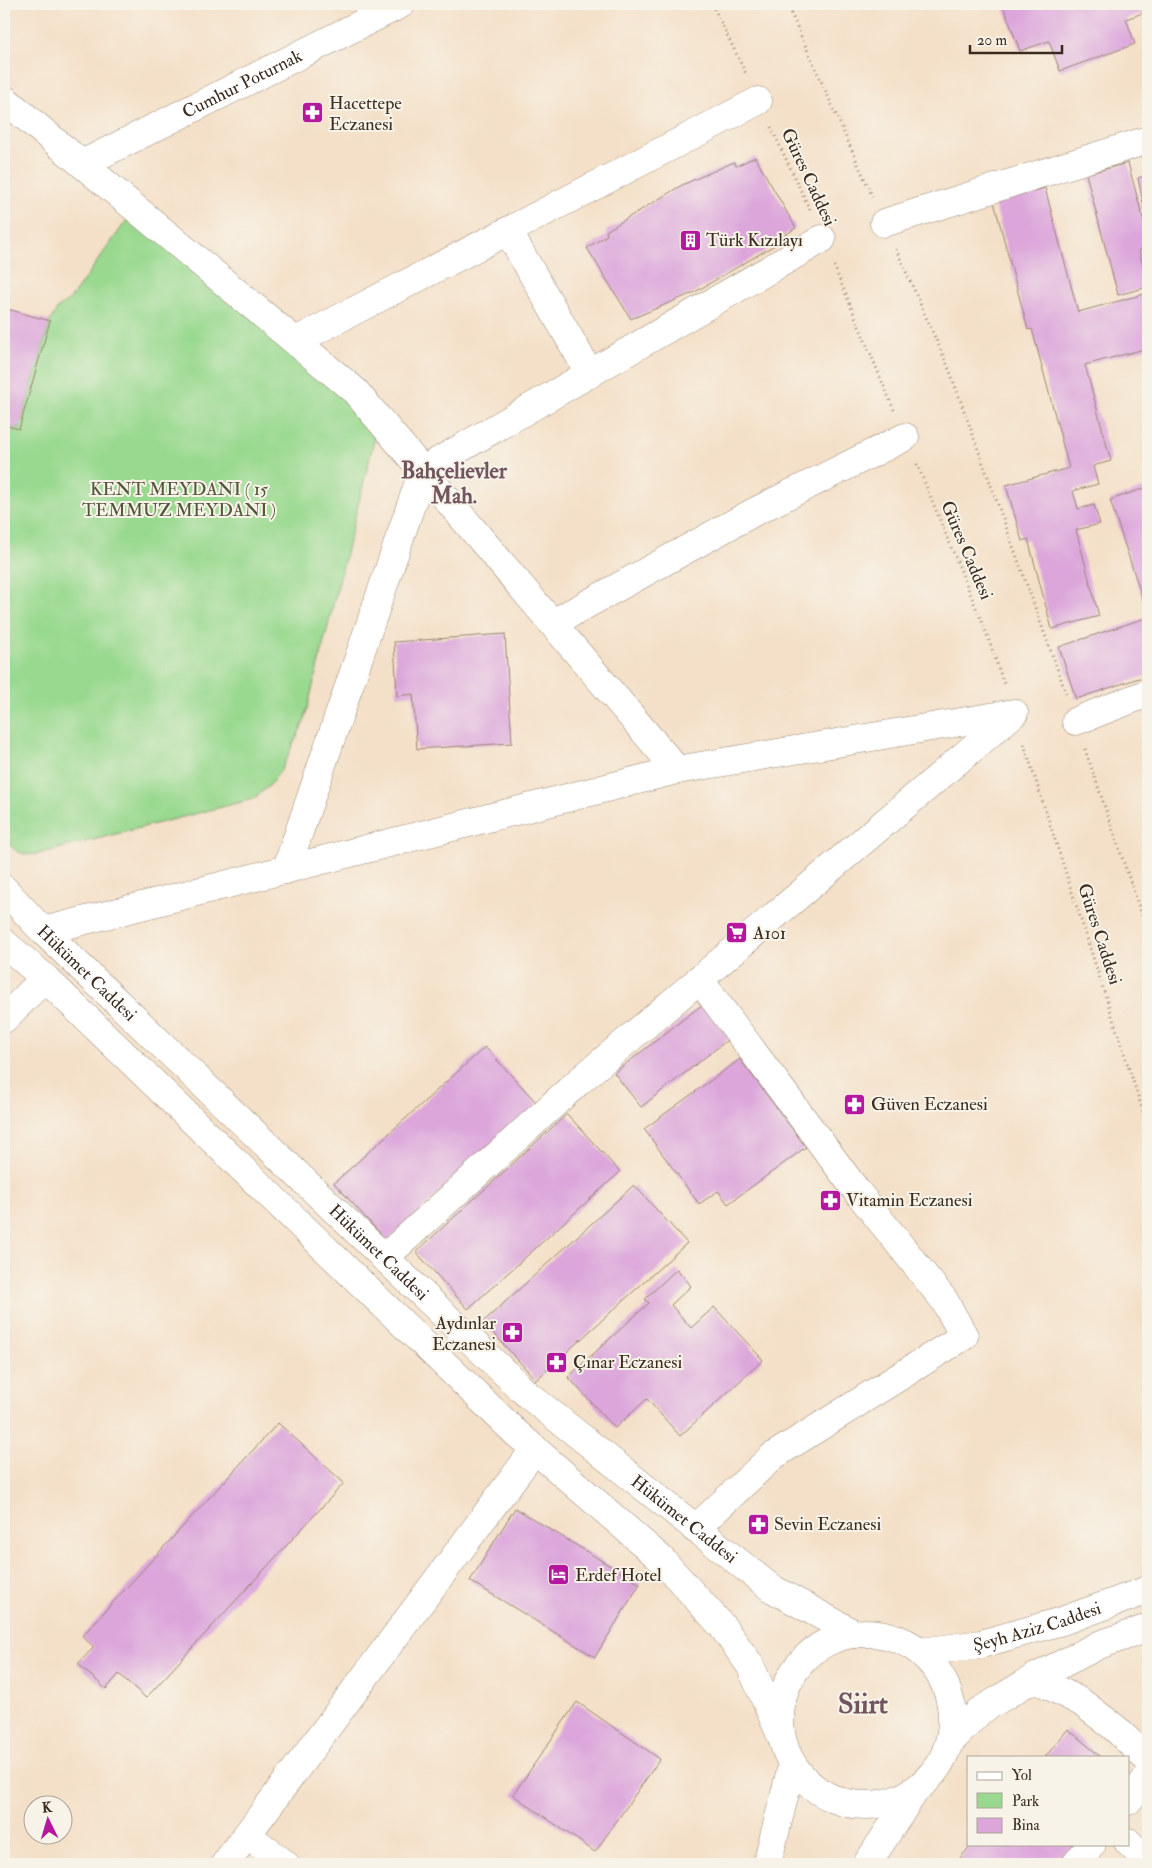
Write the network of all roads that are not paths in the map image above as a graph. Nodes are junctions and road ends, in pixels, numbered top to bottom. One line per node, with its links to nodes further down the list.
1 (401, 4): 5 (street, Cumhur Poturnak)
2 (4, 99): 5 (street)
3 (758, 101): 7 (street)
4 (1148, 140): 6 (street)
5 (82, 164): 9 (street)
6 (884, 223)
7 (508, 231): 9 (street); 10 (street)
8 (822, 239): 10 (street)
9 (296, 341): 12 (street)
10 (590, 374): 12 (street)
11 (905, 436): 13 (street)
12 (423, 470): 13 (street); 17 (street)
13 (553, 623): 16 (street)
14 (1148, 693): 15 (street)
15 (1076, 721)
16 (677, 770): 17 (street); 22 (street)
17 (286, 870): 19 (street)
18 (4, 889): 19 (street, Hükümet Caddesi)
19 (43, 931): 24 (street, Hükümet Caddesi)
20 (4, 943): 21 (street)
21 (45, 978): 23 (street); 25 (street)
22 (699, 979): 24 (street); 26 (street)
23 (4, 1019)
24 (384, 1258): 26 (street, Hükümet Caddesi)
25 (535, 1449): 32 (street); 39 (street)
26 (695, 1528): 29 (street, Hükümet Caddesi)
27 (1148, 1590): 30 (street, Şeyh Aziz Caddesi)
28 (1148, 1628): 31 (street, Şeyh Aziz Caddesi)
29 (855, 1634): 30 (street); 32 (street)
30 (921, 1652): 33 (street)
31 (1034, 1678): 33 (street, Şeyh Aziz Caddesi); 34 (street)
32 (780, 1733): 35 (street)
33 (950, 1742): 37 (street)
34 (1148, 1760)
35 (792, 1766): 37 (street); 45 (street)
36 (1148, 1777): 38 (street)
37 (914, 1792): 46 (street)
38 (1130, 1799)
39 (247, 1835): 43 (street); 44 (street)
40 (1130, 1844): 42 (street)
41 (1090, 1846): 47 (street)
42 (1148, 1862)
43 (225, 1864)
44 (285, 1864)
45 (767, 1864)
46 (867, 1864)
47 (1076, 1864)

